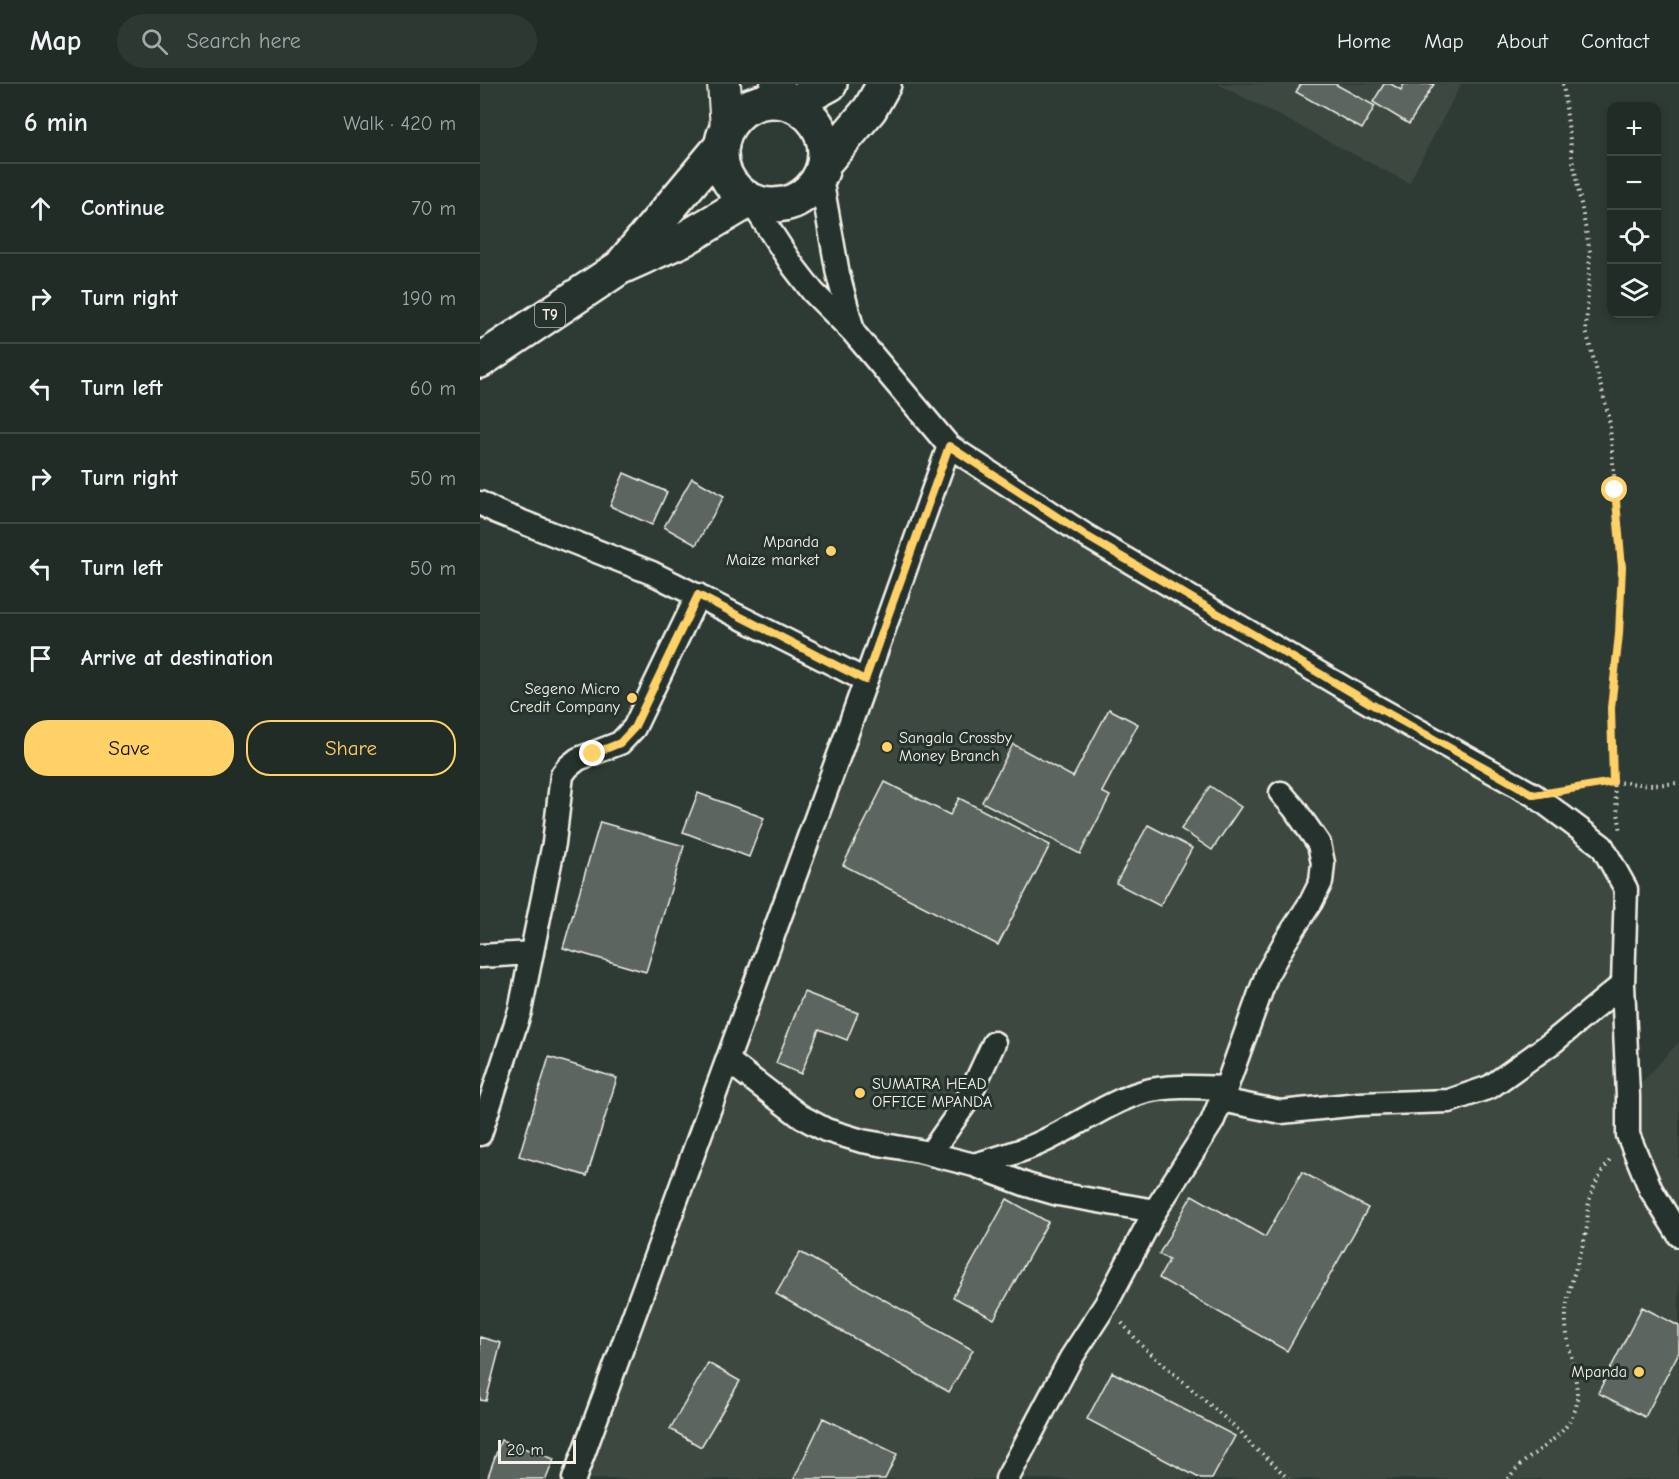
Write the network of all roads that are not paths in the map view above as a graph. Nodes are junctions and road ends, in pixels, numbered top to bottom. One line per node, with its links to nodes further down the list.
1 (724, 84): 5 (street)
2 (830, 84): 4 (highway, T9)
3 (884, 84): 6 (highway)
4 (785, 97): 5 (highway, T9); 6 (highway)
5 (724, 136): 7 (highway); 8 (highway, T9)
6 (823, 171): 7 (highway); 9 (street)
7 (750, 200): 8 (highway, T9); 9 (street)
8 (619, 268): 10 (highway, T9)
9 (853, 332): 11 (street)
10 (480, 361)
11 (949, 446): 14 (street); 18 (street)
12 (480, 503): 13 (street)
13 (698, 595): 14 (street); 16 (street)
14 (865, 680): 20 (street)
15 (1281, 793): 21 (street)
16 (532, 953): 17 (street); 22 (street)
17 (480, 956)
18 (1623, 984): 21 (street); 26 (street)
19 (994, 1042): 23 (street)
20 (727, 1060): 23 (street); 27 (street)
21 (1224, 1094): 24 (street); 25 (street)
22 (480, 1134)
23 (930, 1154): 24 (street)
24 (974, 1165): 25 (street)
25 (1155, 1211): 28 (street)
26 (1679, 1235)
27 (574, 1479)
28 (1006, 1479)

